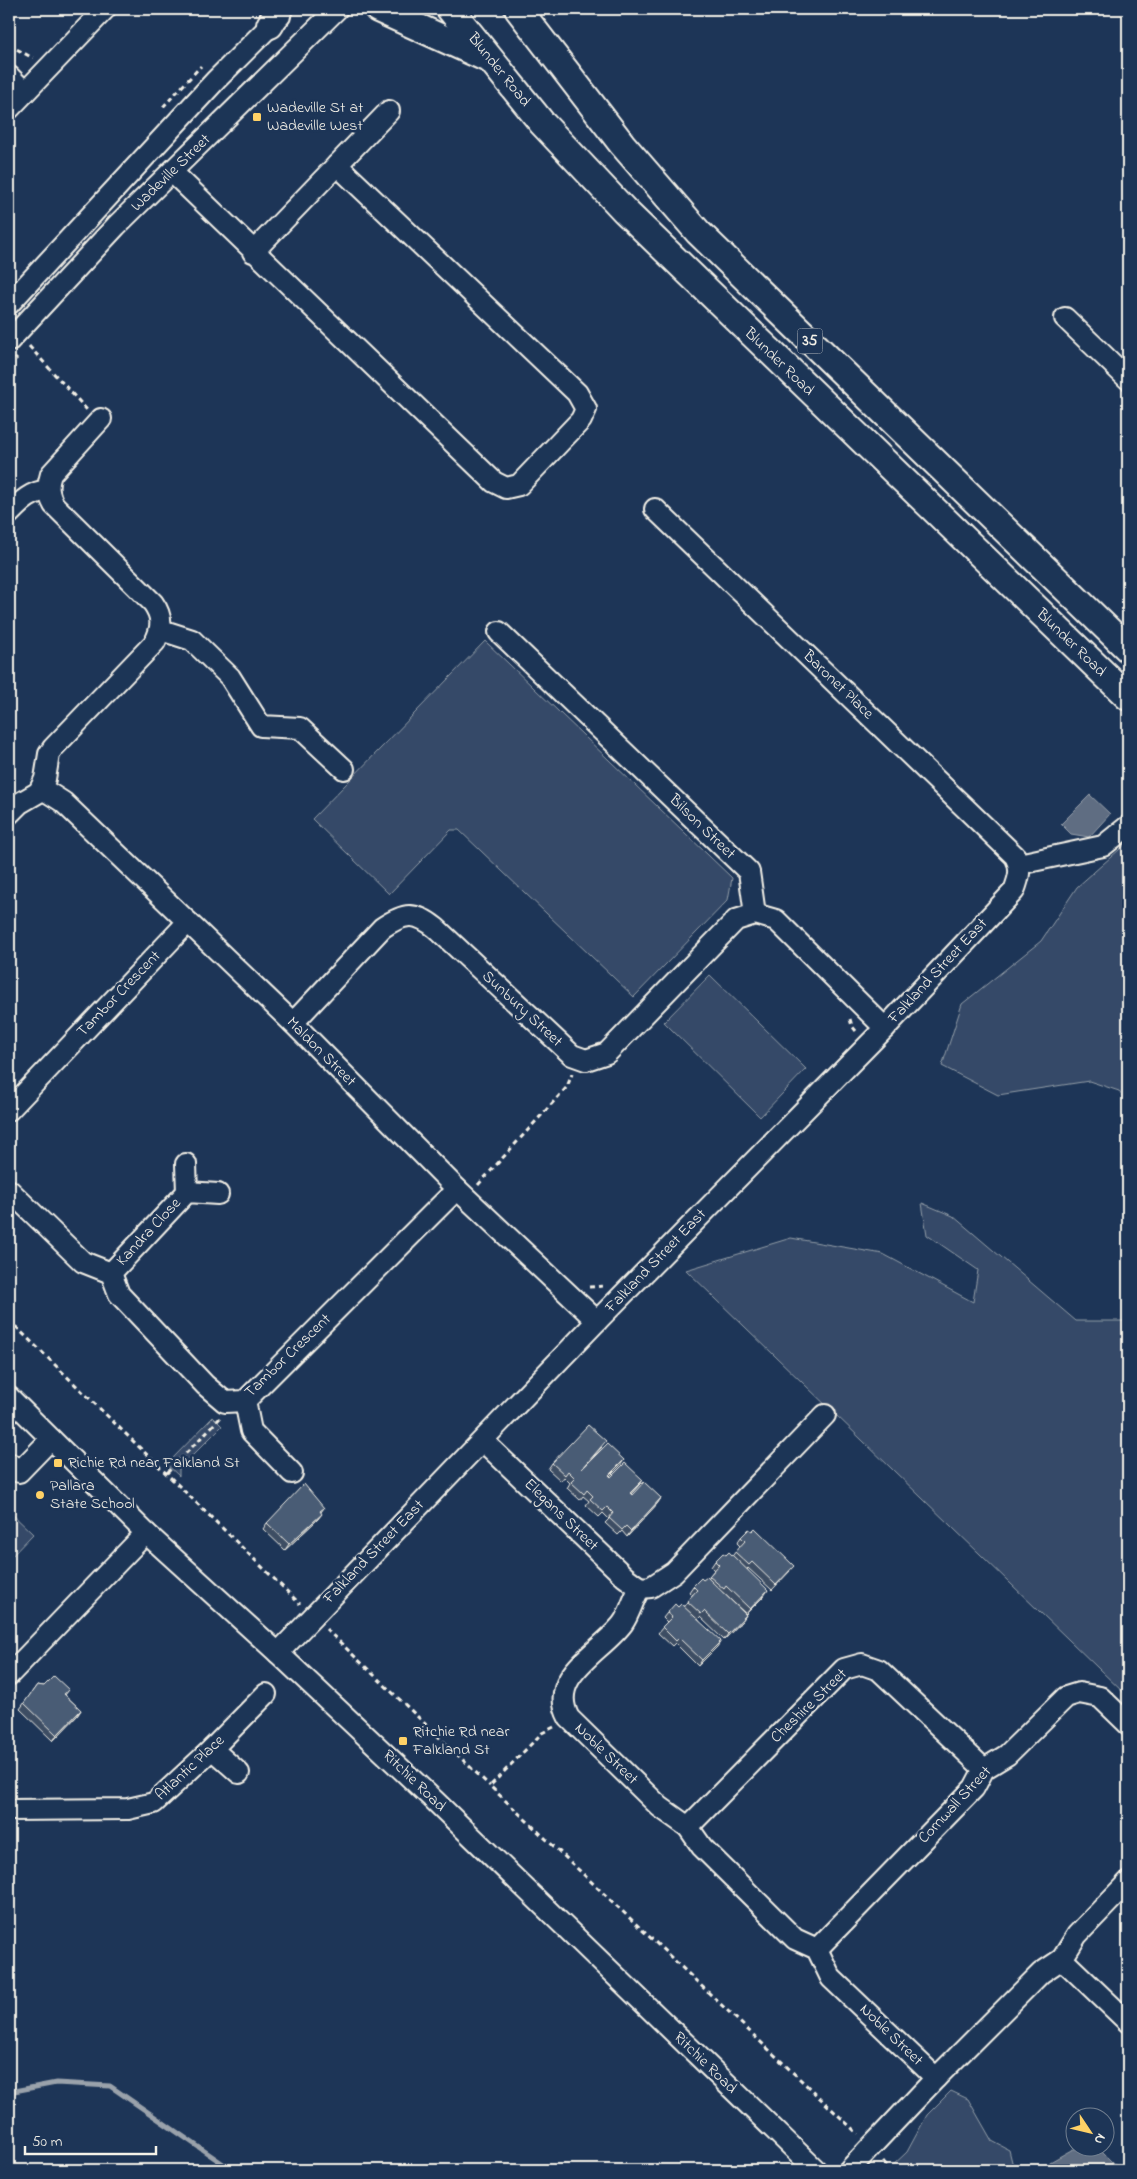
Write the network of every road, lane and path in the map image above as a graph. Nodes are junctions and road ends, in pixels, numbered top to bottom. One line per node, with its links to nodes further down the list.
1 (106, 9): 9 (street)
2 (338, 9): 13 (street, Wadeville Street)
3 (378, 9): 7 (main road)
4 (450, 9): 7 (main road, Blunder Road / 35)
5 (518, 9): 26 (main road, 35)
6 (278, 14): 15 (street, Wadeville Street)
7 (489, 59): 27 (main road, Blunder Road / 35)
8 (9, 76): 9 (street)
9 (24, 92): 10 (street)
10 (9, 109)
11 (389, 110): 12 (street)
12 (337, 165): 14 (street); 14 (street)
13 (172, 172): 14 (street); 17 (street, Wadeville Street)
14 (254, 252)
15 (9, 304)
16 (1065, 318): 19 (street)
17 (9, 341)
18 (9, 366): 20 (path)
19 (1128, 379)
20 (100, 420): 21 (street)
21 (48, 490): 23 (street); 24 (street)
22 (655, 509): 32 (street, Baronet Place)
23 (9, 514)
24 (160, 630): 28 (street); 29 (street)
25 (499, 632): 33 (street, Bilson Street)
26 (1128, 649)
27 (1128, 697)
28 (344, 769)
29 (41, 788): 30 (street); 34 (street, Maldon Street)
30 (9, 814)
31 (1128, 826): 32 (street)
32 (1019, 864): 37 (street, Falkland Street East)
33 (755, 914): 36 (street, Sunbury Street); 37 (street)
34 (188, 922): 36 (street, Maldon Street); 40 (street, Tambor Crescent)
35 (848, 1014): 38 (path)
36 (294, 1023): 42 (street, Maldon Street)
37 (885, 1028): 48 (street, Falkland Street East)
38 (856, 1031)
39 (578, 1072): 42 (path)
40 (9, 1110)
41 (186, 1164): 44 (street, Kandra Close)
42 (465, 1189): 48 (street, Maldon Street); 50 (street, Tambor Crescent)
43 (9, 1190): 46 (street)
44 (187, 1192): 45 (street, Kandra Close); 46 (street, Kandra Close)
45 (218, 1194)
46 (111, 1273): 50 (street, Tambor Crescent)
47 (9, 1320): 58 (path)
48 (597, 1321): 53 (street, Falkland Street East)
49 (9, 1397): 52 (street, Ritchie Road)
50 (245, 1401): 55 (street)
51 (825, 1415): 57 (street)
52 (51, 1439): 54 (street); 56 (street, Ritchie Road)
53 (483, 1441): 57 (street, Elegans Street); 60 (street, Falkland Street East)
54 (9, 1463)
55 (292, 1473)
56 (146, 1533): 60 (street, Ritchie Road); 61 (street)
57 (640, 1588): 63 (street, Noble Street)
58 (300, 1605)
59 (321, 1623): 68 (path)
60 (278, 1652): 77 (street, Ritchie Road)
61 (9, 1675)
62 (266, 1694): 65 (street, Atlantic Place)
63 (569, 1718): 68 (path); 70 (street, Noble Street)
64 (1128, 1724): 66 (street, Cornwall Street)
65 (212, 1749): 67 (street); 69 (street, Atlantic Place)
66 (984, 1769): 70 (street, Cheshire Street); 72 (street, Cornwall Street)
67 (239, 1773)
68 (490, 1786): 76 (path)
69 (9, 1810)
70 (688, 1827): 72 (street, Noble Street)
71 (1128, 1882): 73 (street)
72 (817, 1949): 75 (street, Noble Street)
73 (1062, 1959): 74 (street); 75 (street)
74 (1128, 2022)
75 (936, 2078): 76 (street)
76 (872, 2147): 78 (street); 79 (path)
77 (816, 2170)
78 (849, 2170)
79 (890, 2170)

